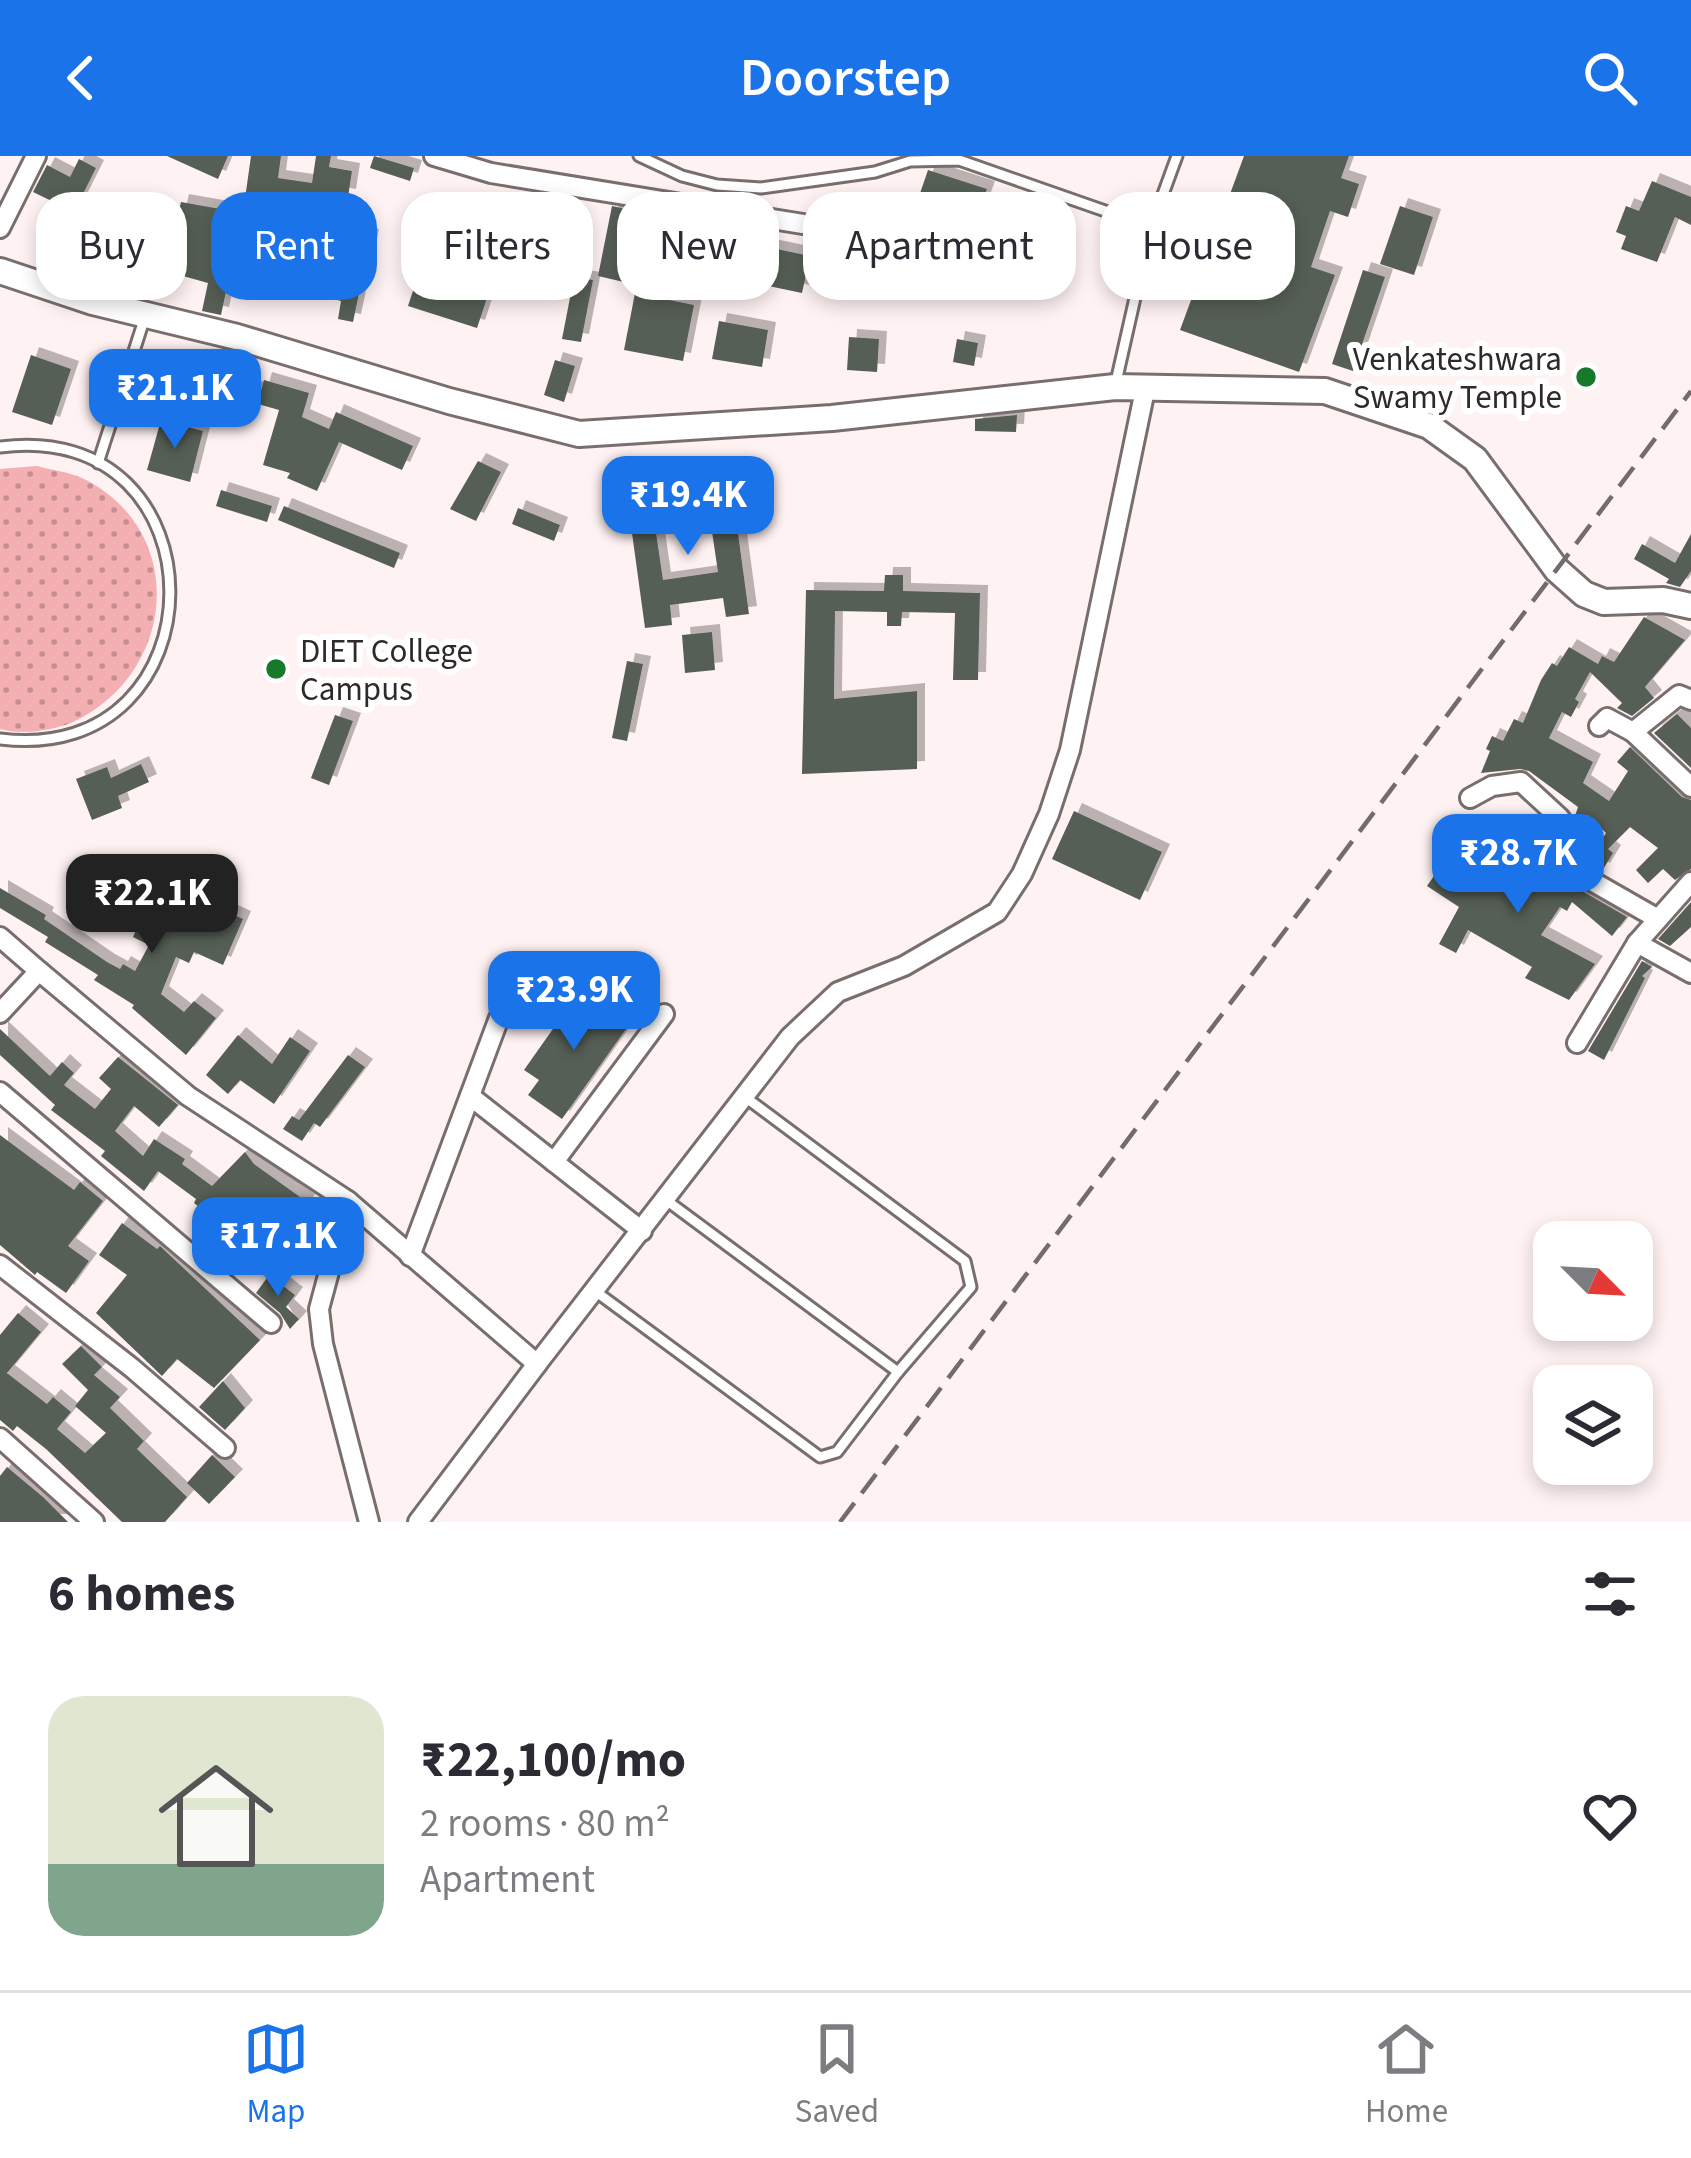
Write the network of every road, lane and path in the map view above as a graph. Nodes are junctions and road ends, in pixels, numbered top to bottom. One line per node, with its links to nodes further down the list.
1 (36, 156): 8 (street)
2 (434, 156): 7 (street)
3 (639, 156): 6 (lane)
4 (1178, 156): 5 (lane)
5 (1164, 192)
6 (1100, 208)
7 (803, 224)
8 (0, 228)
9 (0, 271): 11 (street)
10 (1134, 300): 12 (lane)
11 (146, 315): 12 (street); 15 (lane)
12 (1115, 387): 13 (street)
13 (1145, 390): 16 (street); 36 (street)
14 (0, 447): 15 (lane)
15 (98, 463): 20 (lane)
16 (1691, 606)
17 (1691, 700): 19 (street)
18 (1599, 726): 19 (street)
19 (1634, 732): 21 (street)
20 (0, 739)
21 (1691, 787)
22 (1470, 798): 25 (street)
23 (1691, 882): 24 (street)
24 (1684, 905): 25 (street)
25 (1658, 919): 27 (street)
26 (0, 937): 28 (street)
27 (1637, 943): 29 (street); 33 (street)
28 (39, 970): 30 (street); 39 (street)
29 (1691, 973)
30 (0, 1013)
31 (664, 1014): 37 (street)
32 (499, 1018): 35 (street)
33 (1577, 1043)
34 (0, 1092): 44 (street)
35 (470, 1096): 37 (street); 41 (street)
36 (745, 1097): 38 (street); 46 (lane)
37 (554, 1162): 40 (street)
38 (666, 1200): 40 (street); 46 (lane)
39 (348, 1201): 41 (street); 50 (street)
40 (642, 1231): 43 (street)
41 (410, 1256): 45 (street)
42 (0, 1265): 48 (street)
43 (595, 1291): 45 (street); 46 (lane)
44 (272, 1323)
45 (537, 1364): 51 (street)
46 (898, 1372)
47 (0, 1438): 49 (street)
48 (225, 1448)
49 (94, 1522)
50 (369, 1522)
51 (418, 1522)

